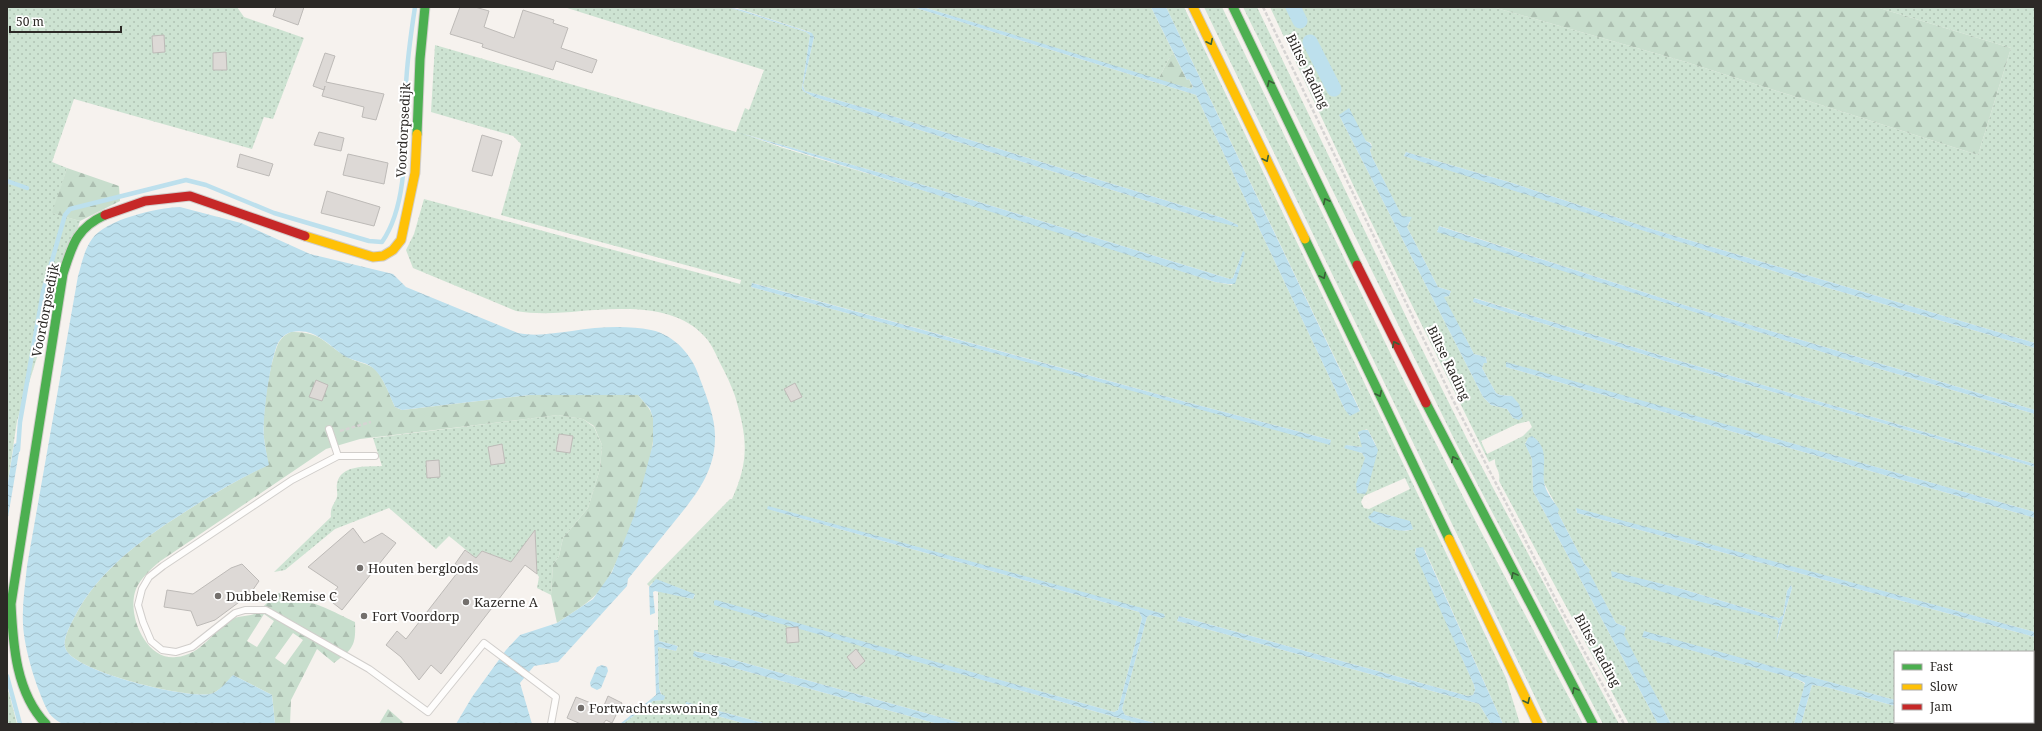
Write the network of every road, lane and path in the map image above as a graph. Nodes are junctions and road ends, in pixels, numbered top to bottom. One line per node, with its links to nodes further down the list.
1 (425, 7): 10 (main road, Voordorpsedijk)
2 (1193, 7): 12 (main road, one-way to 12)
3 (1233, 7): 13 (main road, one-way to 3)
4 (1263, 7): 14 (path, Biltse Rading)
5 (370, 422): 6 (path)
6 (351, 426)
7 (329, 429): 8 (lane)
8 (338, 456): 9 (lane); 11 (lane)
9 (375, 456)
10 (46, 724)
11 (551, 724)
12 (1538, 724)
13 (1593, 724)
14 (1624, 724)

